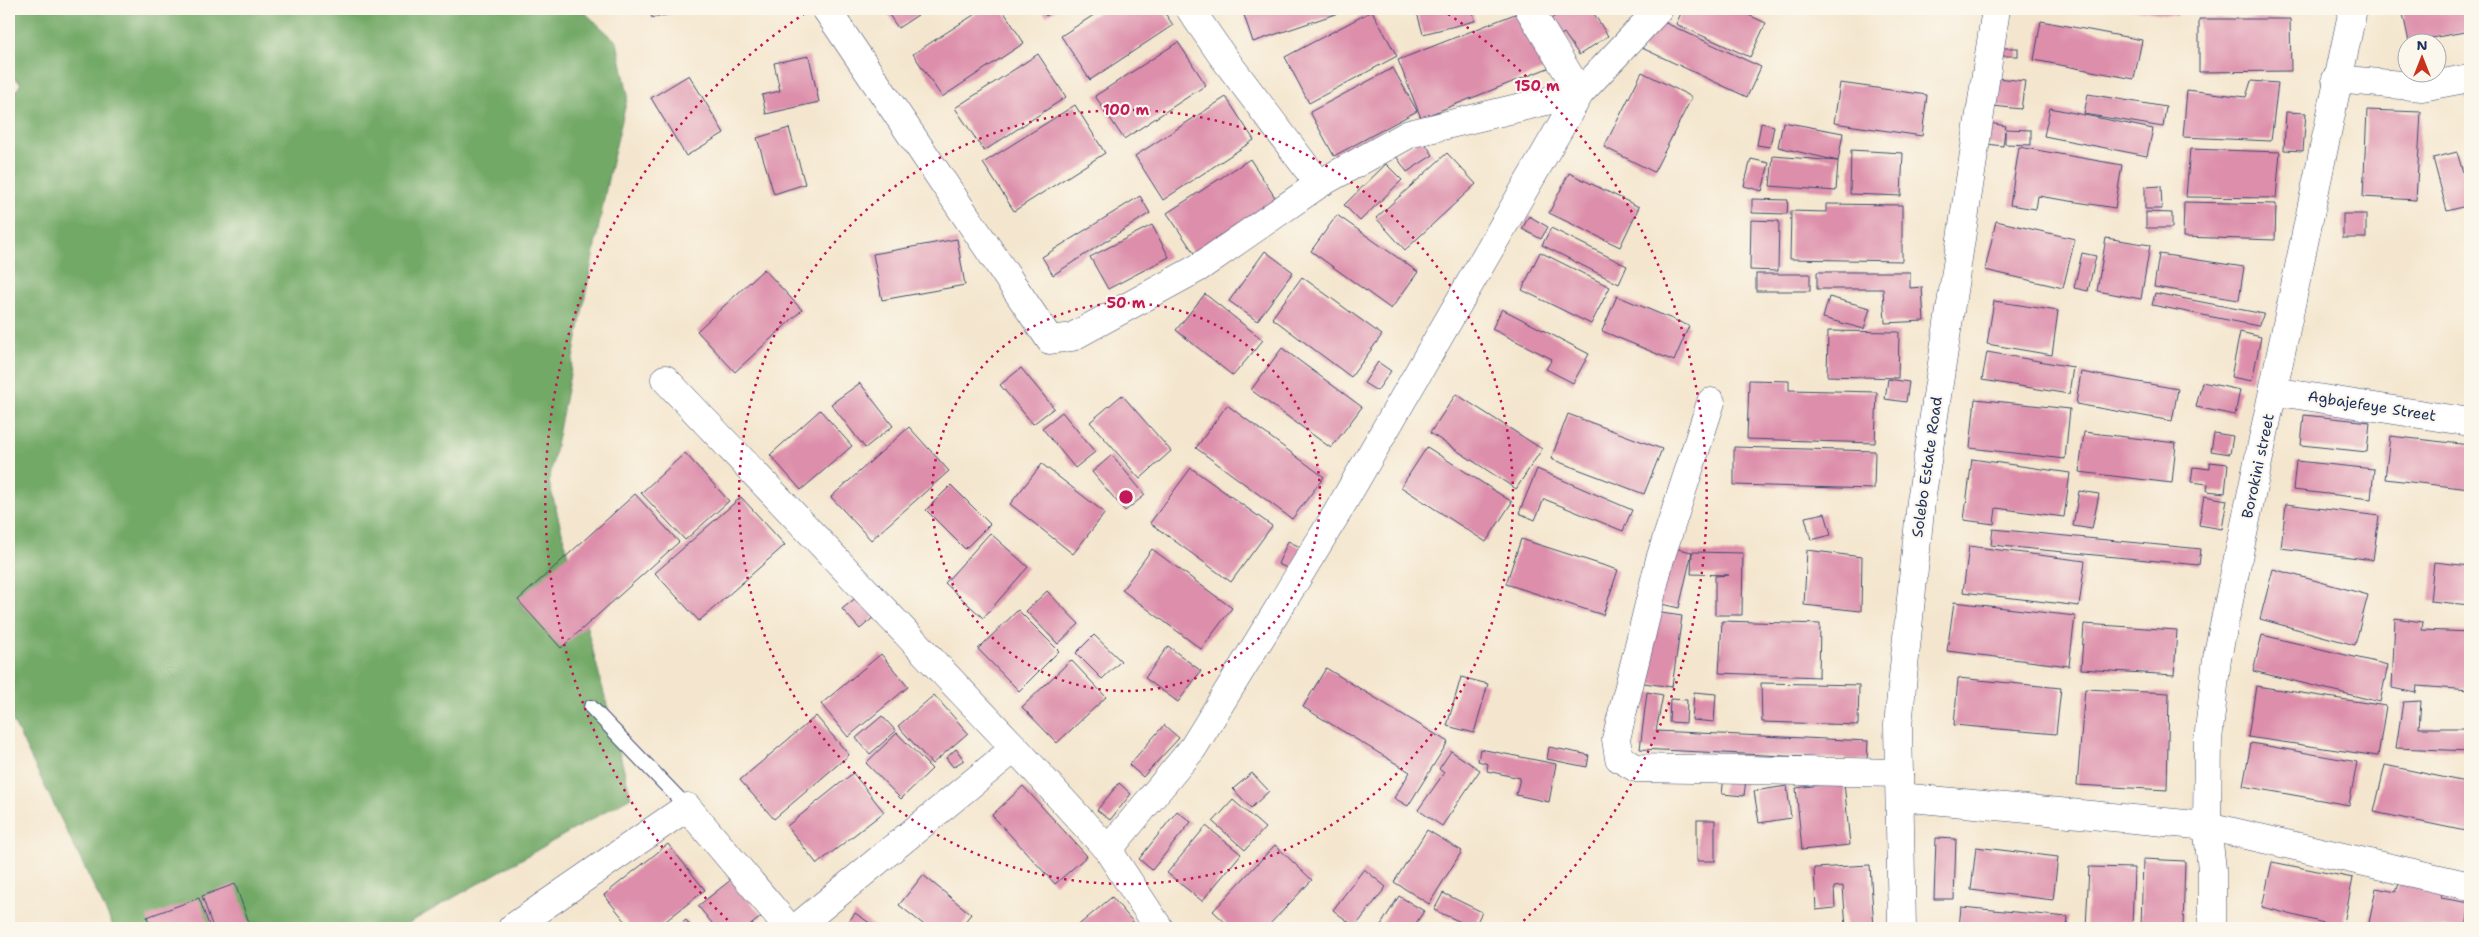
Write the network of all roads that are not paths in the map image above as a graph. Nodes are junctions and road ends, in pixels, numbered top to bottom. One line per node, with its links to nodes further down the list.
1 (826, 9): 10 (street)
2 (1190, 9): 10 (street)
3 (1529, 9): 9 (street)
4 (1659, 9): 9 (street)
5 (1996, 9): 17 (street, Solebo Estate Road)
6 (2353, 9): 8 (street, Borokini street)
7 (2470, 78): 8 (street)
8 (2336, 79): 12 (street, Borokini street)
9 (1580, 94): 10 (street); 20 (street)
10 (1320, 184)
11 (665, 379): 16 (street)
12 (2273, 391): 14 (street, Agbajefeye Street); 19 (street, Borokini street)
13 (1711, 402): 17 (street)
14 (2470, 422)
15 (591, 707): 18 (lane)
16 (1015, 748): 20 (street); 24 (street)
17 (1899, 785): 19 (street); 26 (street, Solebo Estate Road)
18 (687, 807): 22 (street); 23 (street)
19 (2207, 826): 21 (street); 27 (street, Borokini street)
20 (1108, 850): 25 (street)
21 (2470, 886)
22 (512, 928)
23 (789, 928)
24 (796, 928)
25 (1159, 928)
26 (1902, 928)
27 (2212, 928)

